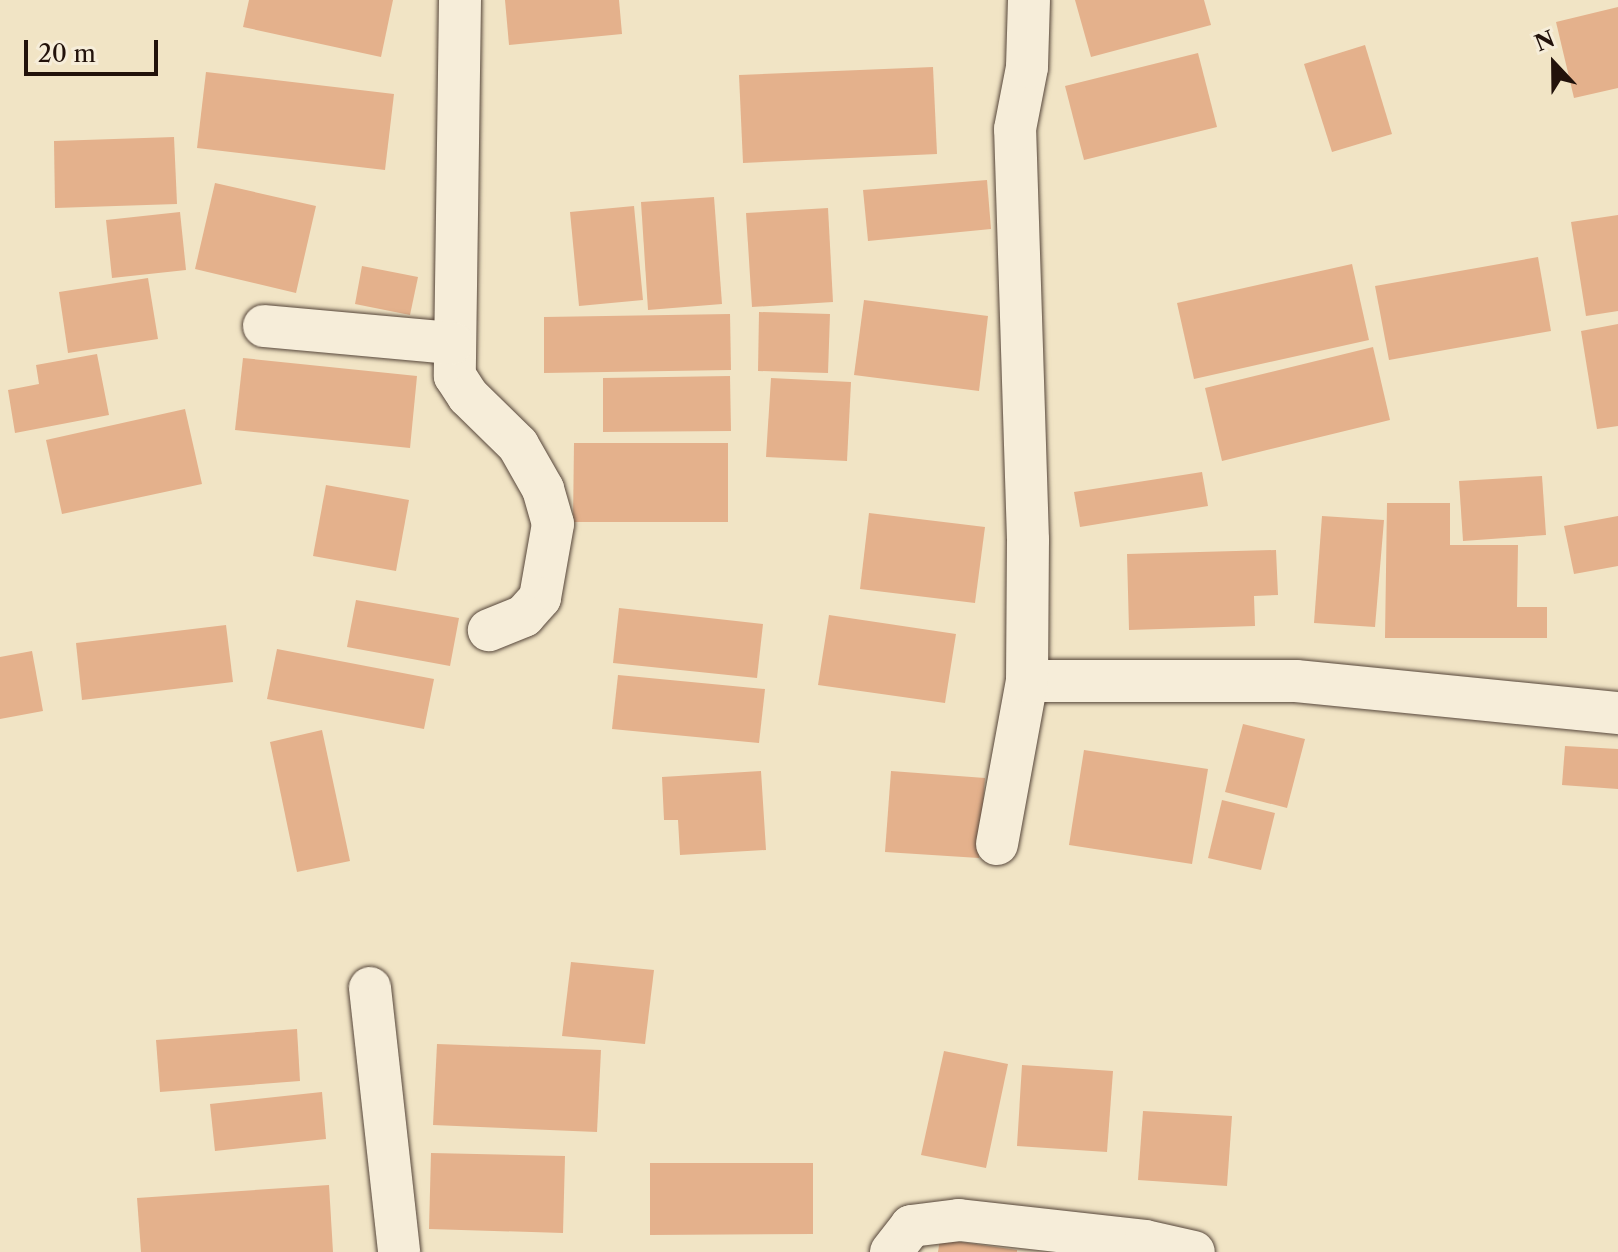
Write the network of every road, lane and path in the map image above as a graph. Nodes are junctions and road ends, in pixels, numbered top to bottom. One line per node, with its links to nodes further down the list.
1 (460, 0): 4 (street)
2 (1029, 0): 6 (street)
3 (264, 326): 4 (street)
4 (452, 343): 5 (street)
5 (489, 630)
6 (1027, 681): 7 (street); 8 (street)
7 (1618, 713)
8 (997, 844)
9 (370, 988): 10 (street)
10 (399, 1252)
11 (891, 1252): 12 (street)
12 (1194, 1252)

